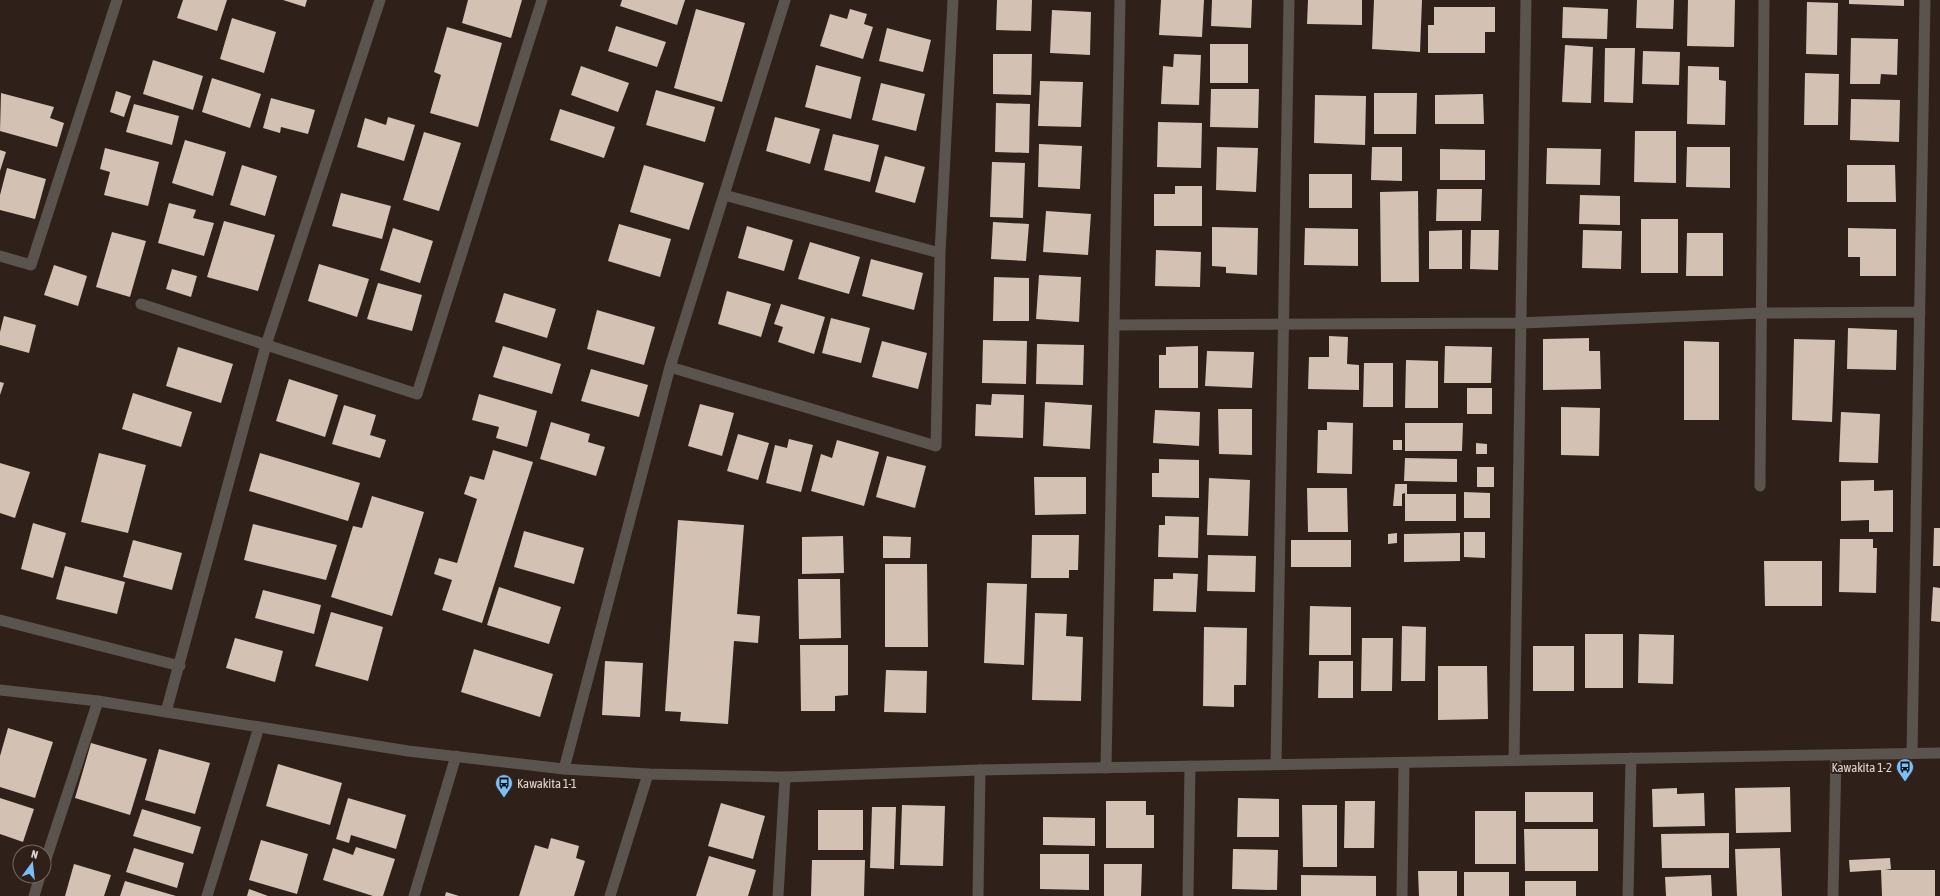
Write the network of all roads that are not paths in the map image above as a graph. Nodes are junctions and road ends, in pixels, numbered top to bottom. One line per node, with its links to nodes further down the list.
1 (117, 0): 13 (street)
2 (380, 0): 20 (street)
3 (542, 0): 20 (street)
4 (785, 0): 11 (street)
5 (953, 0): 12 (street)
6 (1120, 0): 19 (street)
7 (1289, 0): 17 (street)
8 (1526, 0): 18 (street)
9 (1764, 0): 16 (street)
10 (1925, 0): 15 (street)
11 (724, 195): 12 (street); 21 (street)
12 (940, 253): 21 (street)
13 (0, 256)
14 (141, 304): 20 (street)
15 (1920, 312): 16 (street); 29 (street)
16 (1761, 313): 18 (street); 22 (street)
17 (1283, 323): 18 (street); 19 (street); 36 (street)
18 (1521, 323): 34 (street)
19 (1114, 325): 38 (street)
20 (266, 345): 24 (street)
21 (670, 367): 39 (street)
22 (1760, 486)
23 (0, 620): 24 (street)
24 (180, 666): 27 (street)
25 (0, 690): 26 (street)
26 (98, 701): 27 (street); 43 (street)
27 (166, 712): 28 (street)
28 (259, 727): 32 (street); 46 (street)
29 (1912, 753): 30 (street); 31 (street)
30 (1940, 753)
31 (1836, 755): 33 (street); 54 (street)
32 (456, 756): 39 (street); 47 (street)
33 (1631, 758): 34 (street); 53 (street)
34 (1514, 760): 35 (street)
35 (1404, 763): 36 (street); 52 (street)
36 (1276, 764): 37 (street)
37 (1190, 766): 38 (street); 51 (street)
38 (1106, 768): 40 (street)
39 (564, 769): 41 (street)
40 (980, 770): 42 (street); 50 (street)
41 (648, 774): 42 (street); 48 (street)
42 (785, 777): 49 (street)
43 (51, 844)
44 (38, 884): 45 (street)
45 (34, 896)
46 (207, 896)
47 (414, 896)
48 (610, 896)
49 (778, 896)
50 (978, 896)
51 (1188, 896)
52 (1402, 896)
53 (1628, 896)
54 (1833, 896)

